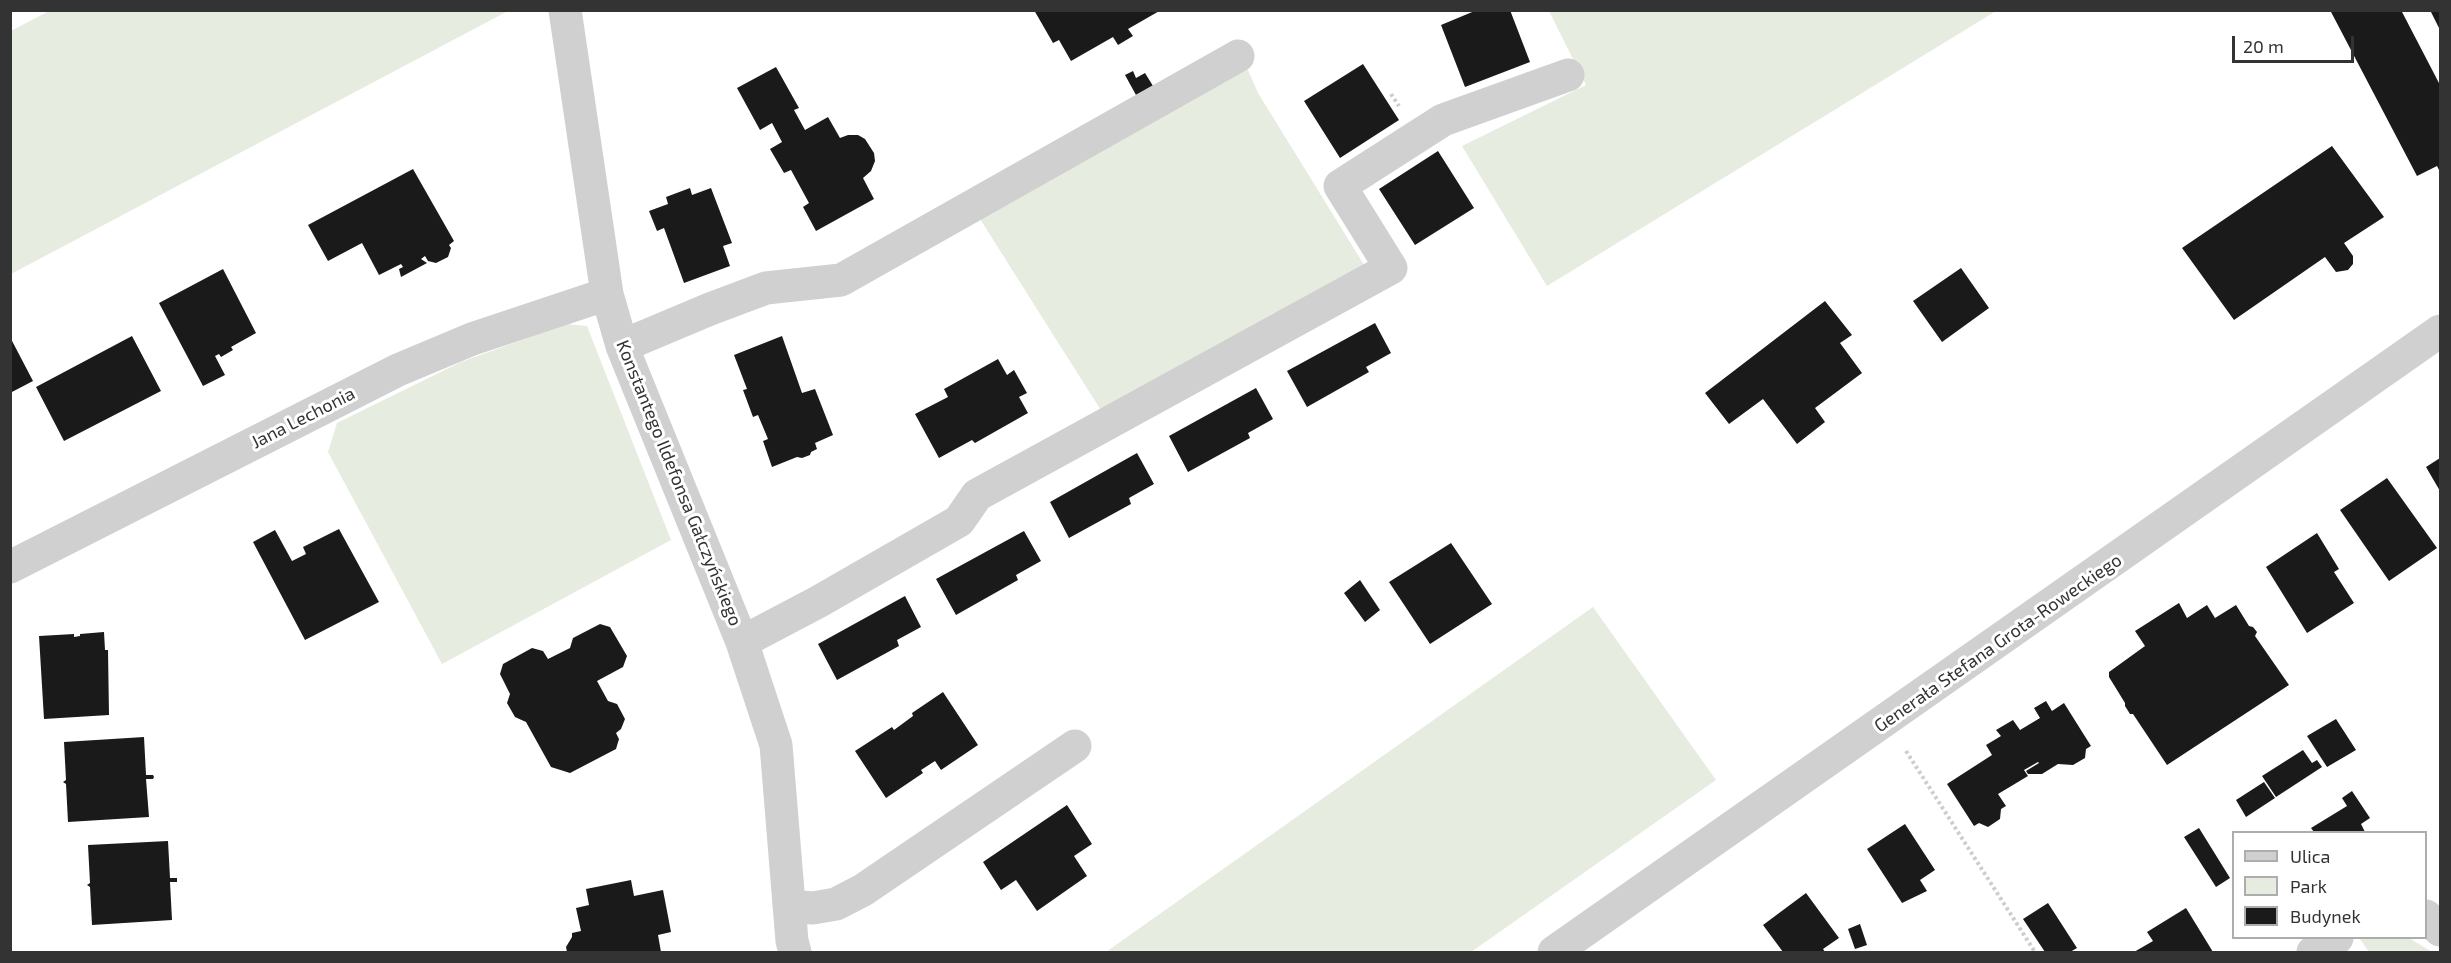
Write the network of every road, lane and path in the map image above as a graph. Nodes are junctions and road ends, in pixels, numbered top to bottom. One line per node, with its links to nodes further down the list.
1 (565, 10): 4 (street, Konstantego Ildefonsa Gałczyńskiego)
2 (1238, 56): 6 (street)
3 (1569, 75): 8 (street)
4 (607, 294): 6 (street, Konstantego Ildefonsa Gałczyńskiego); 7 (street, Jana Lechonia)
5 (2440, 331): 9 (street, Generała Stefana Grota-Roweckiego)
6 (622, 346): 8 (street, Konstantego Ildefonsa Gałczyńskiego)
7 (10, 567)
8 (742, 642): 11 (street, Konstantego Ildefonsa Gałczyńskiego)
9 (1886, 721): 16 (street, Generała Stefana Grota-Roweckiego); 17 (path)
10 (1075, 746): 11 (street)
11 (789, 906): 15 (street, Konstantego Ildefonsa Gałczyńskiego)
12 (2427, 917): 13 (street)
13 (2440, 930)
14 (2335, 939): 18 (street)
15 (795, 952)
16 (1554, 952)
17 (2035, 952)
18 (2313, 952)

